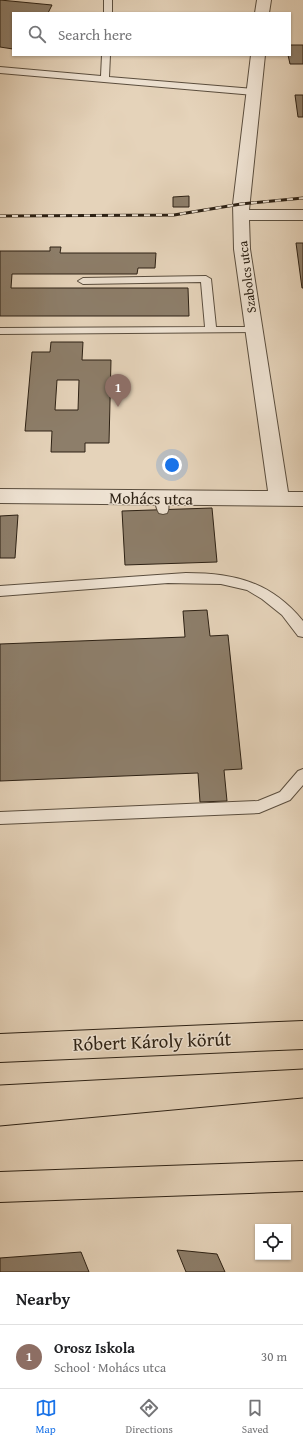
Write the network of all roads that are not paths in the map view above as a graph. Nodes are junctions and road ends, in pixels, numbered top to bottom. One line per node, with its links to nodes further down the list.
1 (108, 0): 3 (lane)
2 (264, 0): 4 (street)
3 (108, 12)
4 (262, 12)
5 (106, 56): 8 (lane)
6 (258, 56): 9 (street, Szabolcs utca)
7 (0, 70): 8 (lane)
8 (105, 78): 9 (lane)
9 (254, 92): 10 (street, Szabolcs utca)
10 (241, 215): 11 (street); 14 (street, Szabolcs utca)
11 (303, 215)
12 (82, 281): 13 (lane)
13 (211, 330): 14 (lane); 15 (lane)
14 (253, 330): 18 (street, Szabolcs utca)
15 (0, 331)
16 (0, 496): 18 (street, Mohács utca)
17 (303, 498): 18 (street, Mohács utca)
18 (279, 499)
19 (0, 592): 20 (lane)
20 (303, 632)
21 (303, 775): 22 (lane)
22 (0, 818)
23 (303, 1035): 24 (main road, Róbert Károly körút)
24 (0, 1048)
25 (303, 1176): 26 (main road)
26 (0, 1187)

